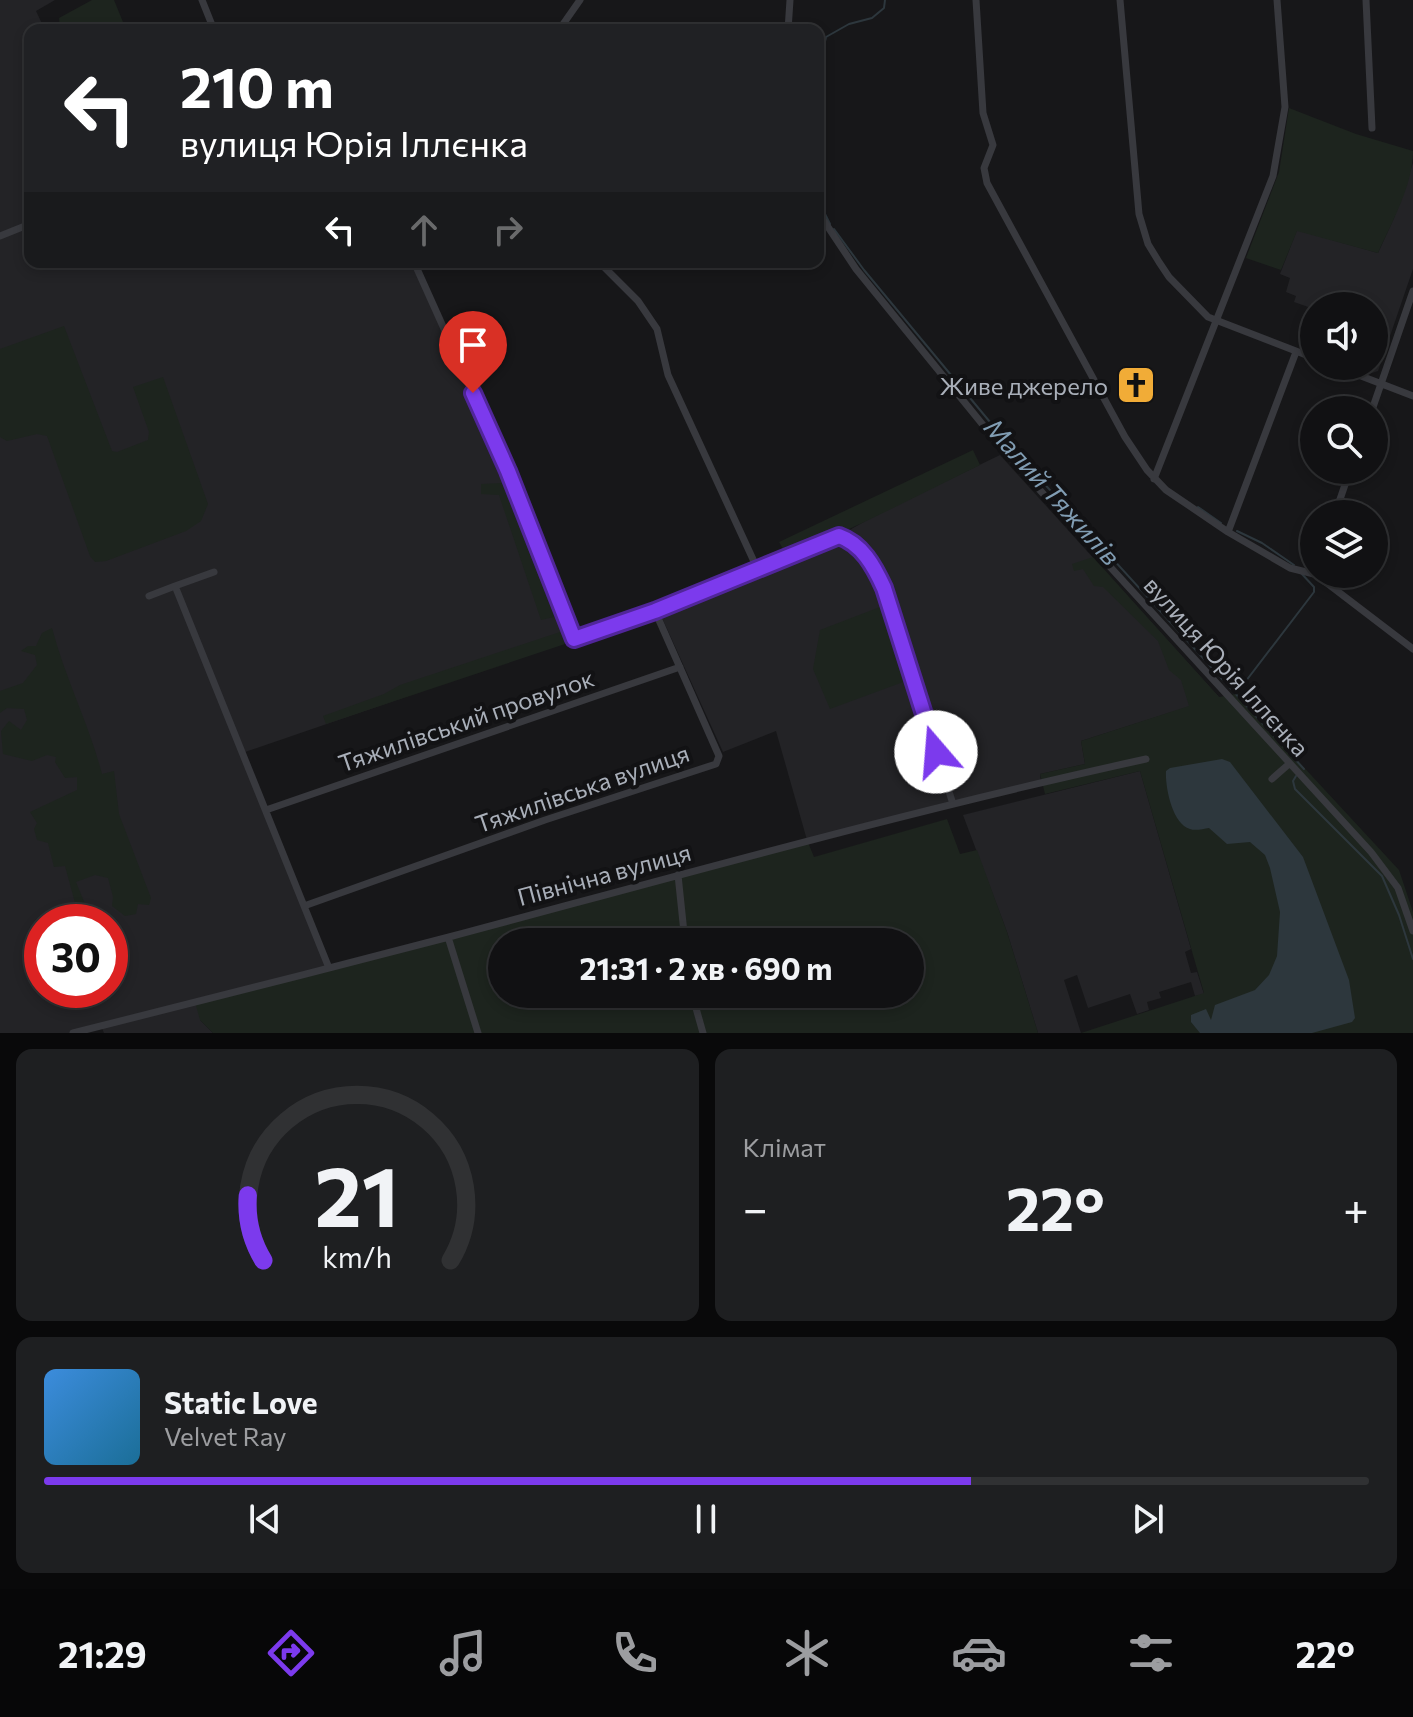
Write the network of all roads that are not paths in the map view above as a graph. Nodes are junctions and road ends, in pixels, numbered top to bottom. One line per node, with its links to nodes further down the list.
1 (202, 0): 8 (street)
2 (580, 0): 9 (street)
3 (790, 0): 10 (street)
4 (976, 0): 25 (street)
5 (1120, 0): 18 (street)
6 (1277, 0): 18 (street)
7 (1366, 0): 11 (street)
8 (212, 24)
9 (563, 24)
10 (788, 24)
11 (1372, 128)
12 (824, 221): 37 (street, вулиця Юрія Іллєнка)
13 (24, 226): 14 (street)
14 (0, 236)
15 (417, 268): 33 (street)
16 (605, 268): 27 (street)
17 (1413, 291): 22 (street)
18 (1215, 319): 19 (street); 25 (street)
19 (1296, 352): 20 (street); 26 (street)
20 (1300, 353)
21 (1374, 380): 22 (street)
22 (1382, 383): 23 (street); 24 (street)
23 (1377, 396)
24 (1413, 396)
25 (1154, 479): 26 (street)
26 (1228, 532): 28 (street)
27 (757, 568): 33 (street); 39 (street)
28 (1300, 570)
29 (214, 572): 30 (street)
30 (175, 586): 32 (street); 40 (street)
31 (1334, 588): 34 (street)
32 (149, 596)
33 (655, 611): 35 (street, Тяжилівська вулиця)
34 (1413, 649)
35 (680, 667): 40 (street, Тяжилівський провулок); 42 (street, Тяжилівська вулиця)
36 (1146, 759): 39 (street, Північна вулиця)
37 (1289, 764): 38 (street); 44 (street, вулиця Юрія Іллєнка)
38 (1272, 779)
39 (953, 804): 41 (street, Північна вулиця)
40 (266, 810): 42 (street)
41 (678, 875): 43 (street); 45 (street, Північна вулиця)
42 (304, 906): 46 (street)
43 (684, 928)
44 (1413, 931)
45 (448, 937): 46 (street, Північна вулиця); 49 (street)
46 (329, 968): 48 (street, Північна вулиця)
47 (696, 1008): 50 (street)
48 (73, 1033)
49 (478, 1033)
50 (703, 1033)

